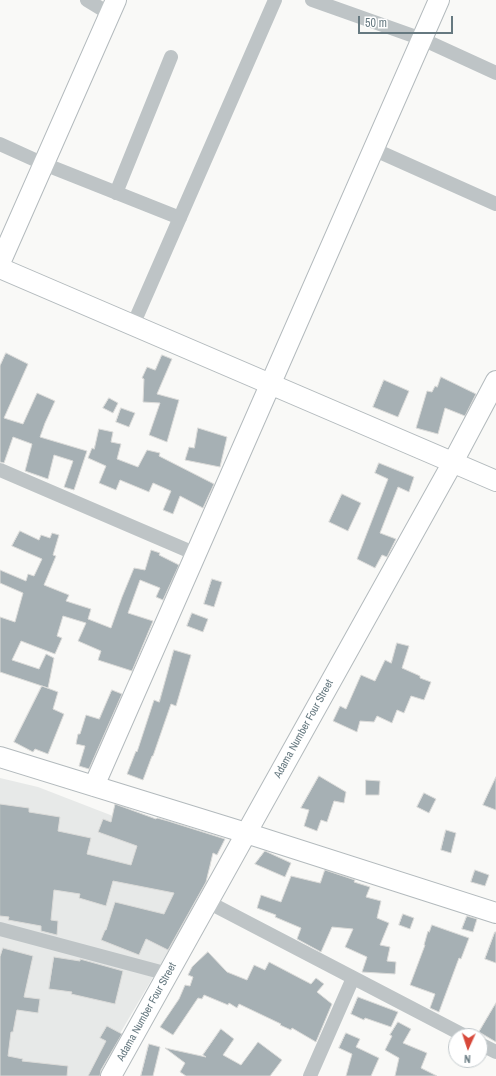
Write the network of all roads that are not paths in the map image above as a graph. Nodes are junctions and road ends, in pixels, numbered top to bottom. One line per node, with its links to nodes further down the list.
1 (87, 0): 5 (street)
2 (275, 0): 14 (street)
3 (312, 0): 6 (street)
4 (439, 0): 6 (street)
5 (113, 7): 11 (street)
6 (422, 39): 8 (street); 10 (street)
7 (171, 57): 12 (street)
8 (496, 73)
9 (0, 144): 11 (street)
10 (373, 149): 13 (street); 19 (street)
11 (44, 164): 12 (street); 15 (street)
12 (116, 193): 14 (street)
13 (496, 204)
14 (180, 218): 17 (street)
15 (0, 263)
16 (0, 268): 17 (street)
17 (133, 325): 19 (street)
18 (496, 381): 20 (street, Adama Number Four Street)
19 (270, 384): 20 (street); 23 (street)
20 (452, 462): 22 (street); 26 (street, Adama Number Four Street)
21 (0, 470): 23 (street)
22 (496, 481)
23 (196, 554): 25 (street)
24 (0, 757): 25 (street)
25 (94, 786): 26 (street)
26 (246, 833): 27 (street, Adama Number Four Street); 28 (street)
27 (208, 902): 30 (street, Adama Number Four Street); 31 (street)
28 (496, 913)
29 (0, 929): 30 (street)
30 (168, 974): 33 (street, Adama Number Four Street)
31 (354, 978): 32 (street); 34 (street)
32 (450, 1028)
33 (111, 1076)
34 (310, 1076)

